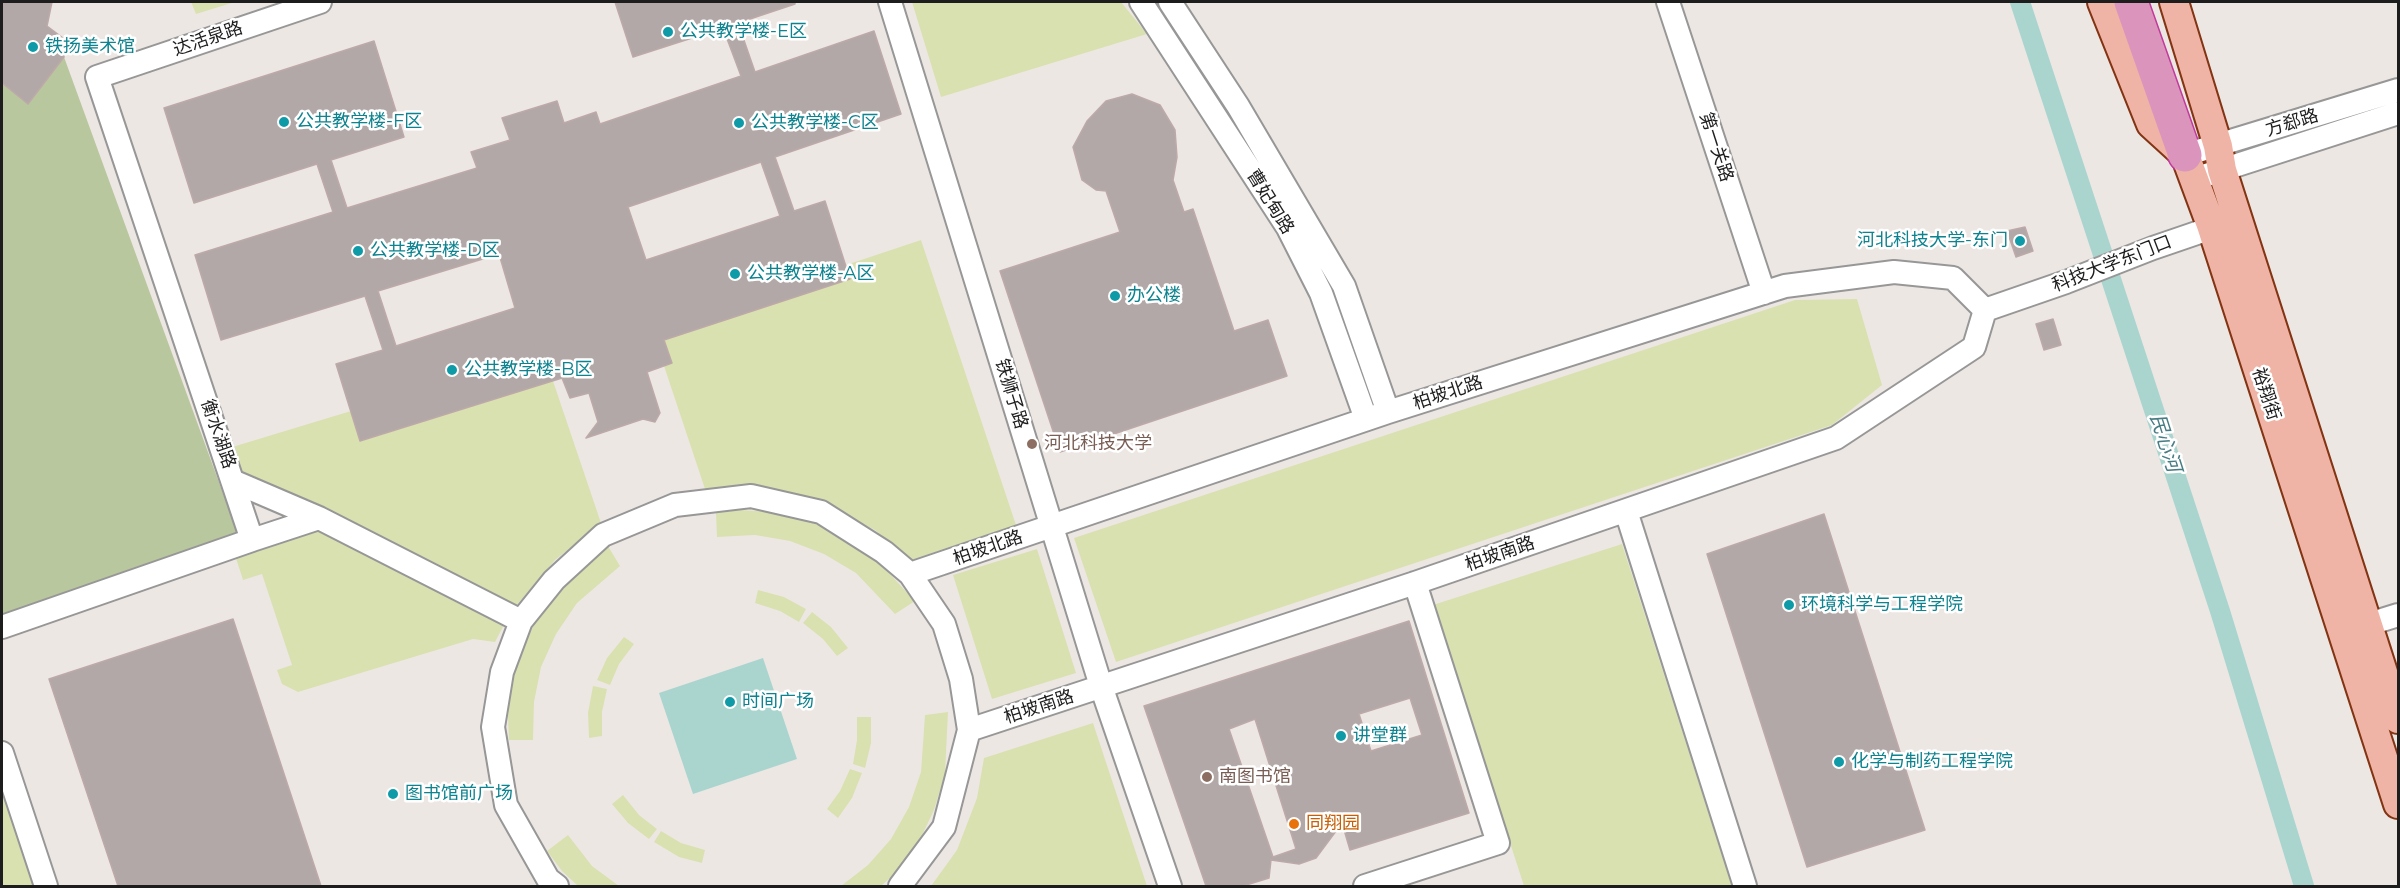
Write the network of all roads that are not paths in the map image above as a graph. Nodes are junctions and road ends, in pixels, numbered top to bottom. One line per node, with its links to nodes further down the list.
1 (320, 2): 9 (street, 达活泉路)
2 (890, 2): 23 (street, 铁狮子路)
3 (1141, 2): 19 (street, 曹妃甸路)
4 (1170, 2): 18 (street, 曹妃甸路)
5 (1668, 2): 16 (street, 第一关路)
6 (2102, 2): 13 (main road, 裕翔街)
7 (2131, 2): 13 (highway)
8 (2174, 2): 12 (main road, 裕翔街)
9 (97, 77): 20 (street, 衡水湖路)
10 (2398, 90): 12 (street, 方郄路)
11 (2398, 113): 12 (street, 方郄路)
12 (2220, 158): 13 (street, 方郄路); 14 (main road, 裕翔街)
13 (2190, 167): 15 (main road, 裕翔街)
14 (2239, 219): 15 (street, 科技大学东门口); 30 (main road, 裕翔街)
15 (2211, 227): 17 (street, 科技大学东门口); 30 (main road, 裕翔街)
16 (1764, 293): 17 (street, 柏坡北路); 18 (street, 柏坡北路)
17 (1985, 310): 21 (street, 柏坡南路)
18 (1388, 412): 19 (street, 柏坡北路)
19 (1366, 419): 23 (street, 柏坡北路)
20 (235, 482): 22 (street); 24 (street, 衡水湖路)
21 (1626, 511): 26 (street, 柏坡南路); 41 (street)
22 (319, 518): 24 (street); 28 (street)
23 (1051, 526): 25 (street, 柏坡北路); 31 (street, 铁狮子路)
24 (252, 540): 29 (street)
25 (910, 574): 28 (street); 33 (street)
26 (1415, 584): 31 (street, 柏坡南路); 40 (street)
27 (2398, 615): 30 (street)
28 (521, 621): 37 (street)
29 (2, 627)
30 (2356, 628): 32 (main road, 裕翔街); 35 (main road, 裕翔街)
31 (1101, 686): 33 (street, 柏坡南路); 39 (street, 铁狮子路)
32 (2398, 719)
33 (969, 730): 38 (street)
34 (2, 753): 36 (street)
35 (2398, 804)
36 (46, 886)
37 (557, 886)
38 (900, 886)
39 (1170, 886)
40 (1365, 886)
41 (1745, 886)

